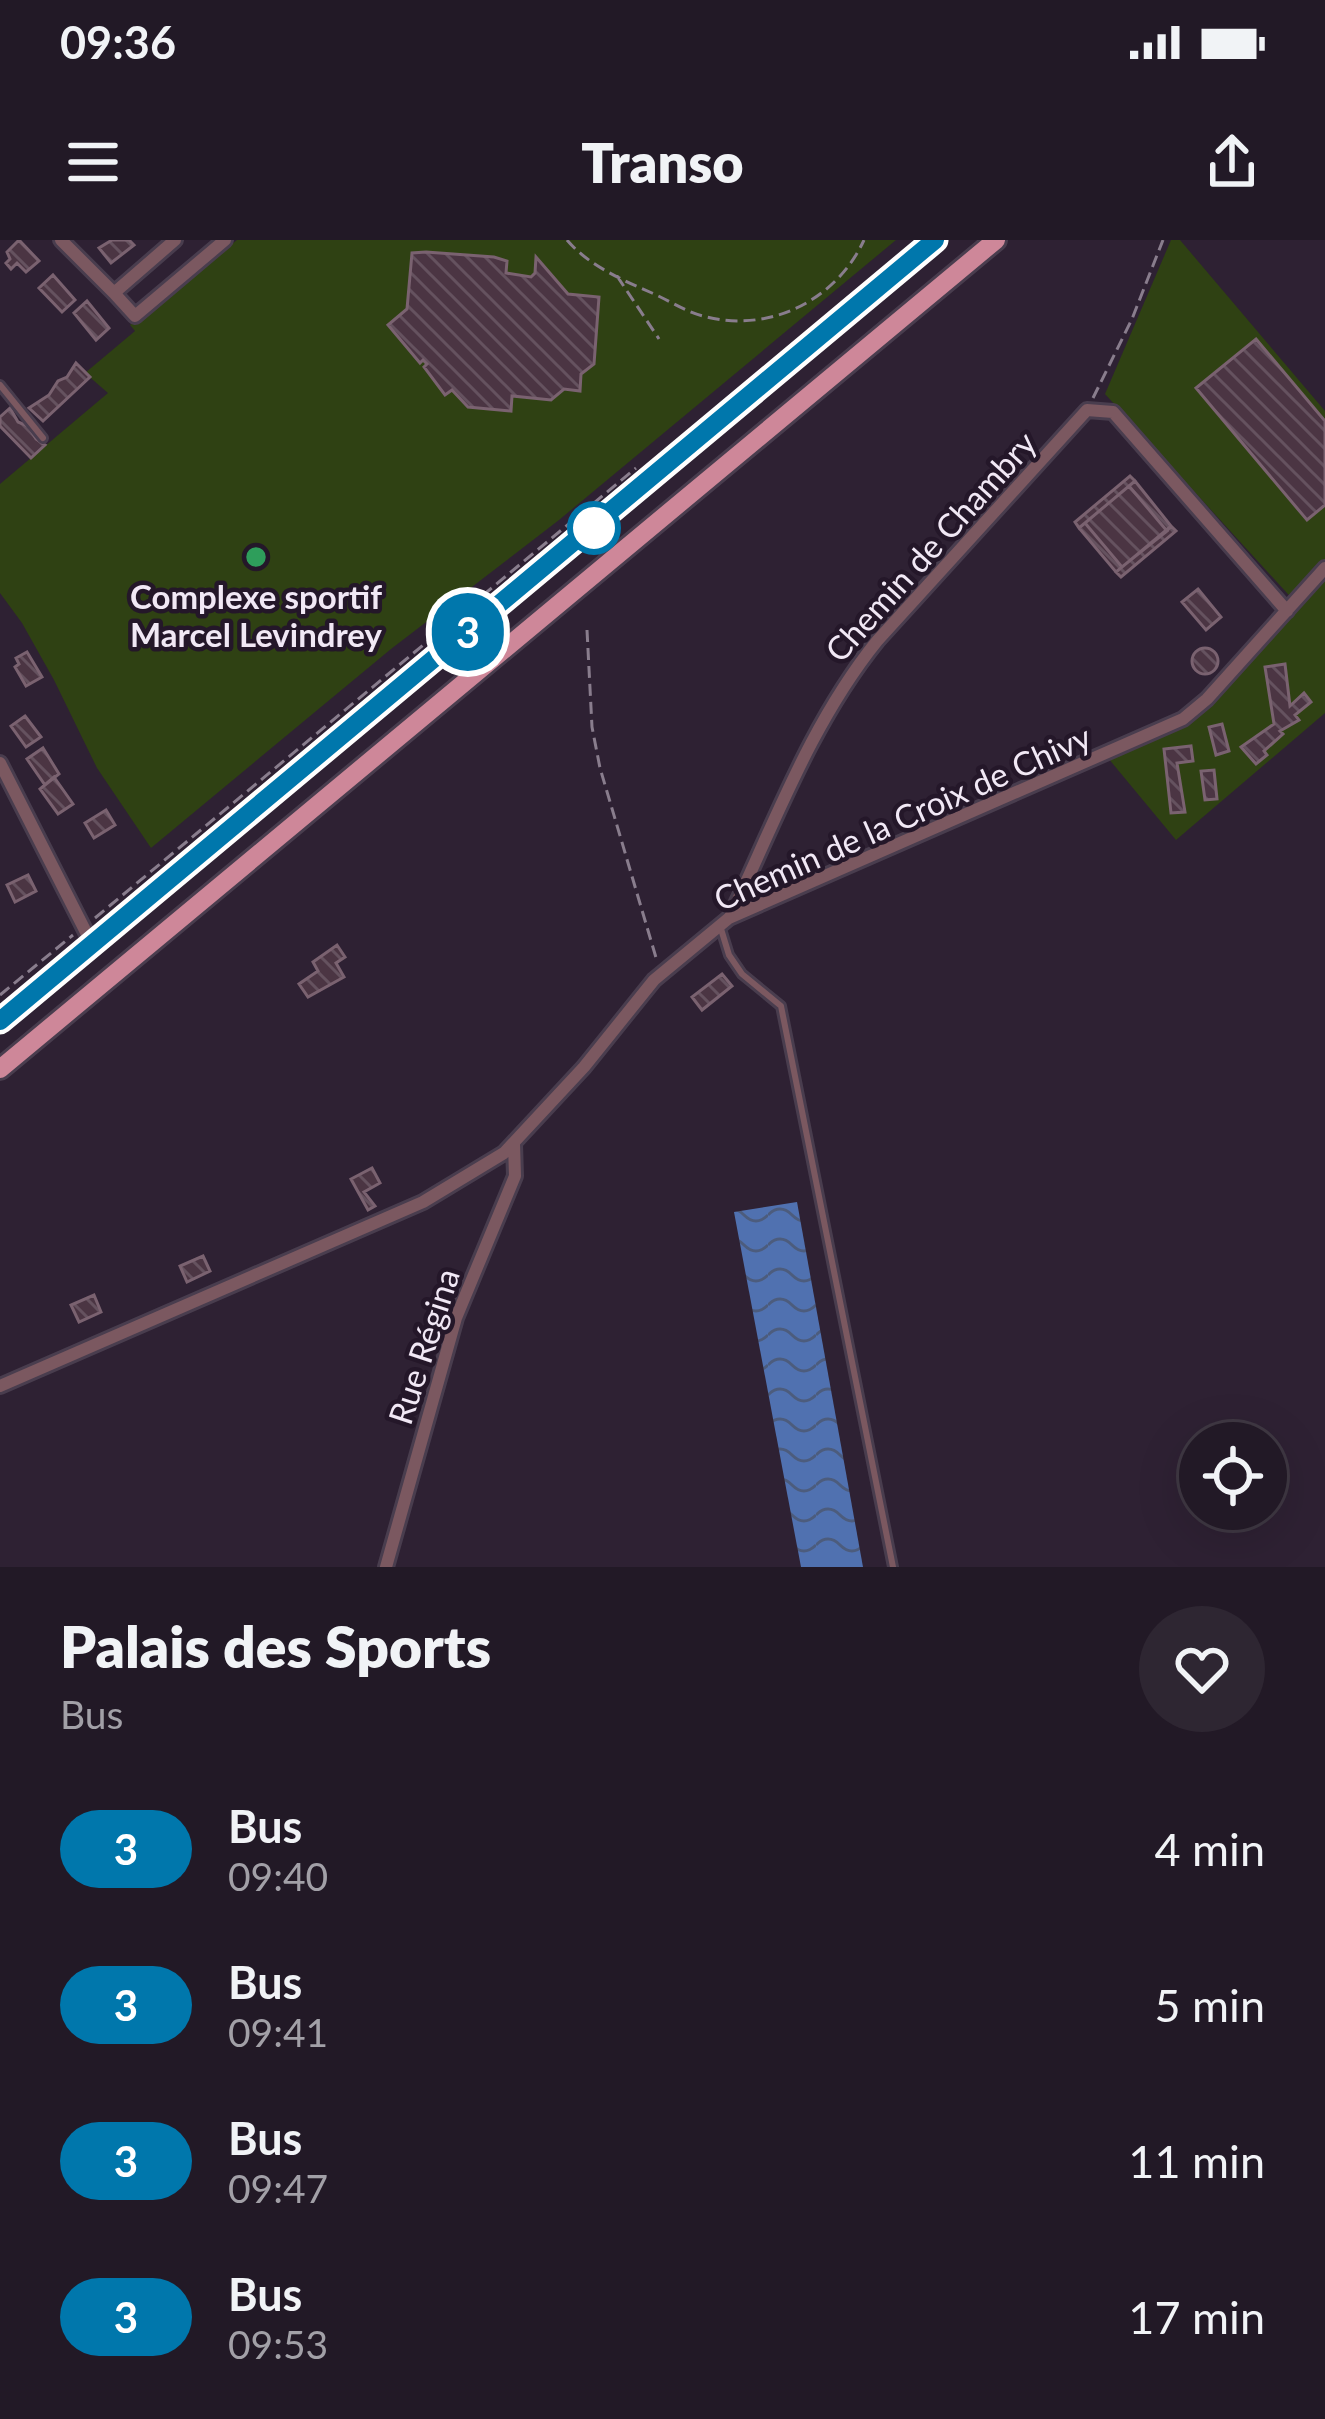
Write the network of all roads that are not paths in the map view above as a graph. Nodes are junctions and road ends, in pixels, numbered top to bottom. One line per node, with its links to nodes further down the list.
1 (61, 240): 6 (street)
2 (176, 240): 6 (street)
3 (225, 240): 6 (street)
4 (935, 240): 13 (street)
5 (996, 240): 15 (main road)
6 (114, 293)
7 (0, 385): 8 (lane)
8 (43, 438)
9 (1325, 568): 10 (street, Chemin de la Croix de Chivy)
10 (1287, 611): 12 (street, Chemin de la Croix de Chivy); 12 (street, Chemin de Chambry)
11 (0, 763): 13 (street)
12 (725, 922): 16 (street, Chemin de la Croix de Chivy); 19 (lane)
13 (87, 935): 14 (street)
14 (0, 1021)
15 (0, 1069)
16 (514, 1144): 17 (street, Chemin de la Croix de Chivy); 18 (street, Rue Régina)
17 (0, 1386)
18 (386, 1567)
19 (893, 1567)

